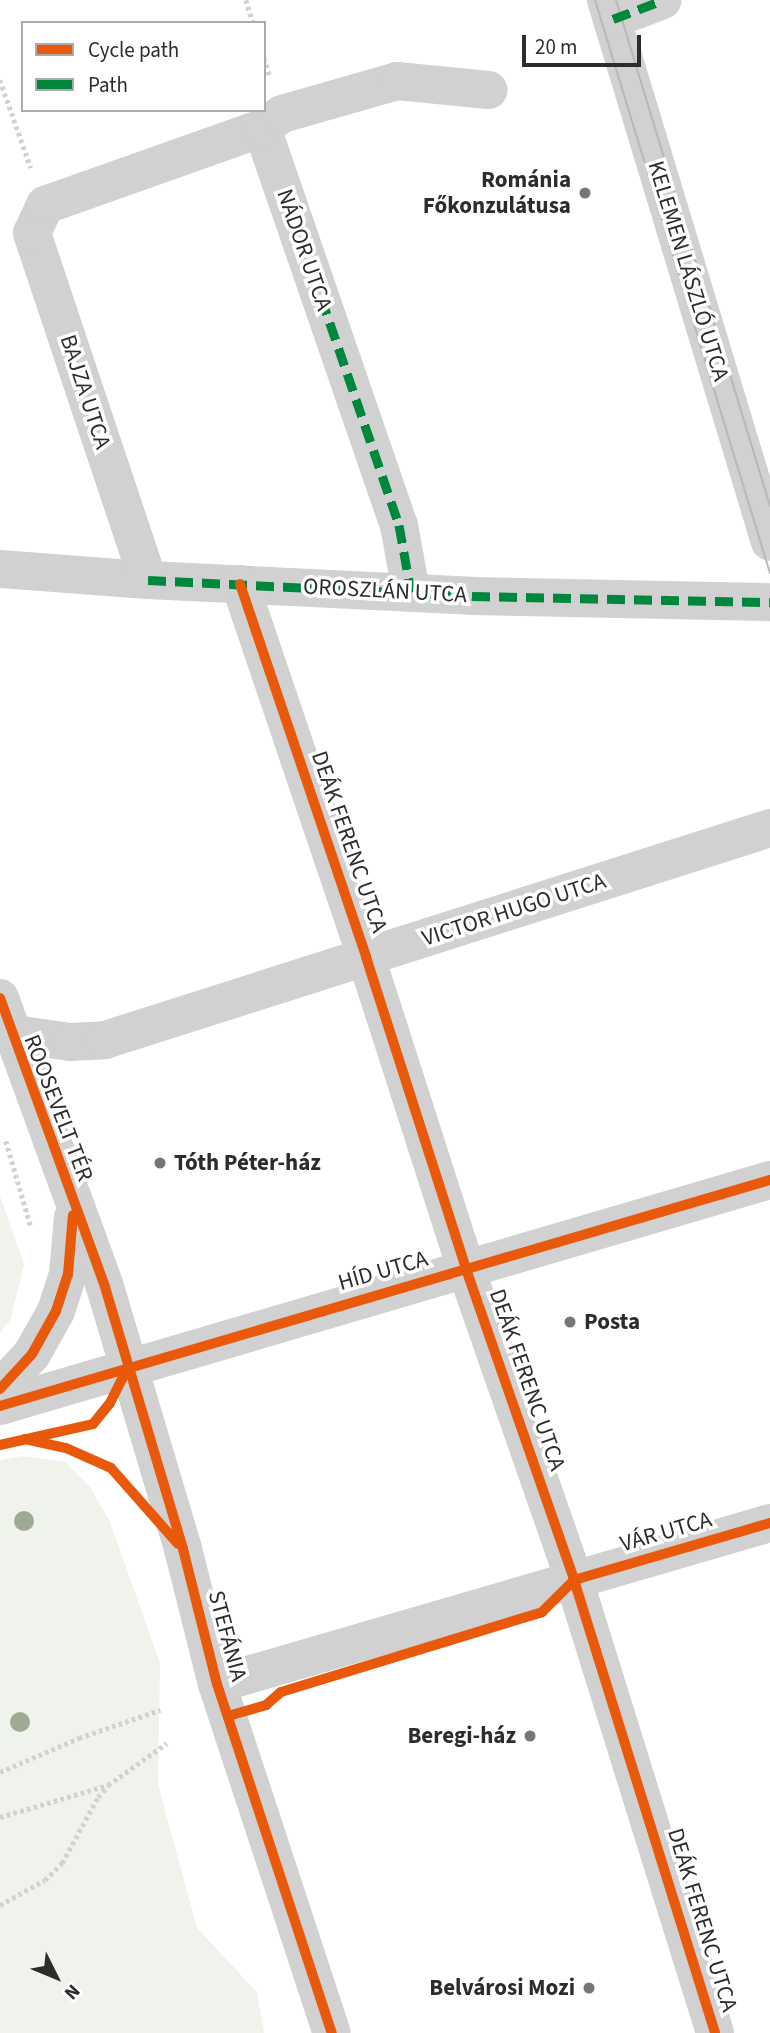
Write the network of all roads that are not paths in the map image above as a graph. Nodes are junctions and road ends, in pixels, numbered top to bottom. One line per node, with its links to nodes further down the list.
1 (663, 0): 2 (street)
2 (609, 10): 6 (street, KELEMEN LÁSZLÓ UTCA)
3 (489, 90): 4 (street)
4 (262, 128): 8 (street, BAJZA UTCA); 10 (street, NÁDOR UTCA)
5 (373, 413): 10 (street)
6 (770, 542)
7 (0, 569): 8 (street, OROSZLÁN UTCA)
8 (148, 580): 9 (street, OROSZLÁN UTCA)
9 (240, 584): 10 (street, OROSZLÁN UTCA); 13 (street, DEÁK FERENC UTCA)
10 (423, 593): 11 (street, OROSZLÁN UTCA)
11 (770, 602)
12 (770, 828): 13 (street, VICTOR HUGO UTCA)
13 (366, 957): 15 (street, VICTOR HUGO UTCA); 18 (street, DEÁK FERENC UTCA)
14 (0, 998): 15 (street, ROOSEVELT TÉR)
15 (7, 1033): 17 (street, ROOSEVELT TÉR)
16 (770, 1180): 18 (street, HÍD UTCA)
17 (73, 1205): 19 (street, ROOSEVELT TÉR); 20 (street, ROOSEVELT TÉR)
18 (466, 1269): 19 (street, HÍD UTCA); 23 (street, DEÁK FERENC UTCA)
19 (128, 1367): 21 (street, HÍD UTCA); 24 (street, STEFÁNIA)
20 (0, 1389)
21 (0, 1406)
22 (770, 1523): 23 (street, VÁR UTCA)
23 (574, 1580): 24 (street, VÁR UTCA); 26 (street, DEÁK FERENC UTCA)
24 (218, 1684): 25 (street, STEFÁNIA)
25 (332, 2033)
26 (715, 2033)

